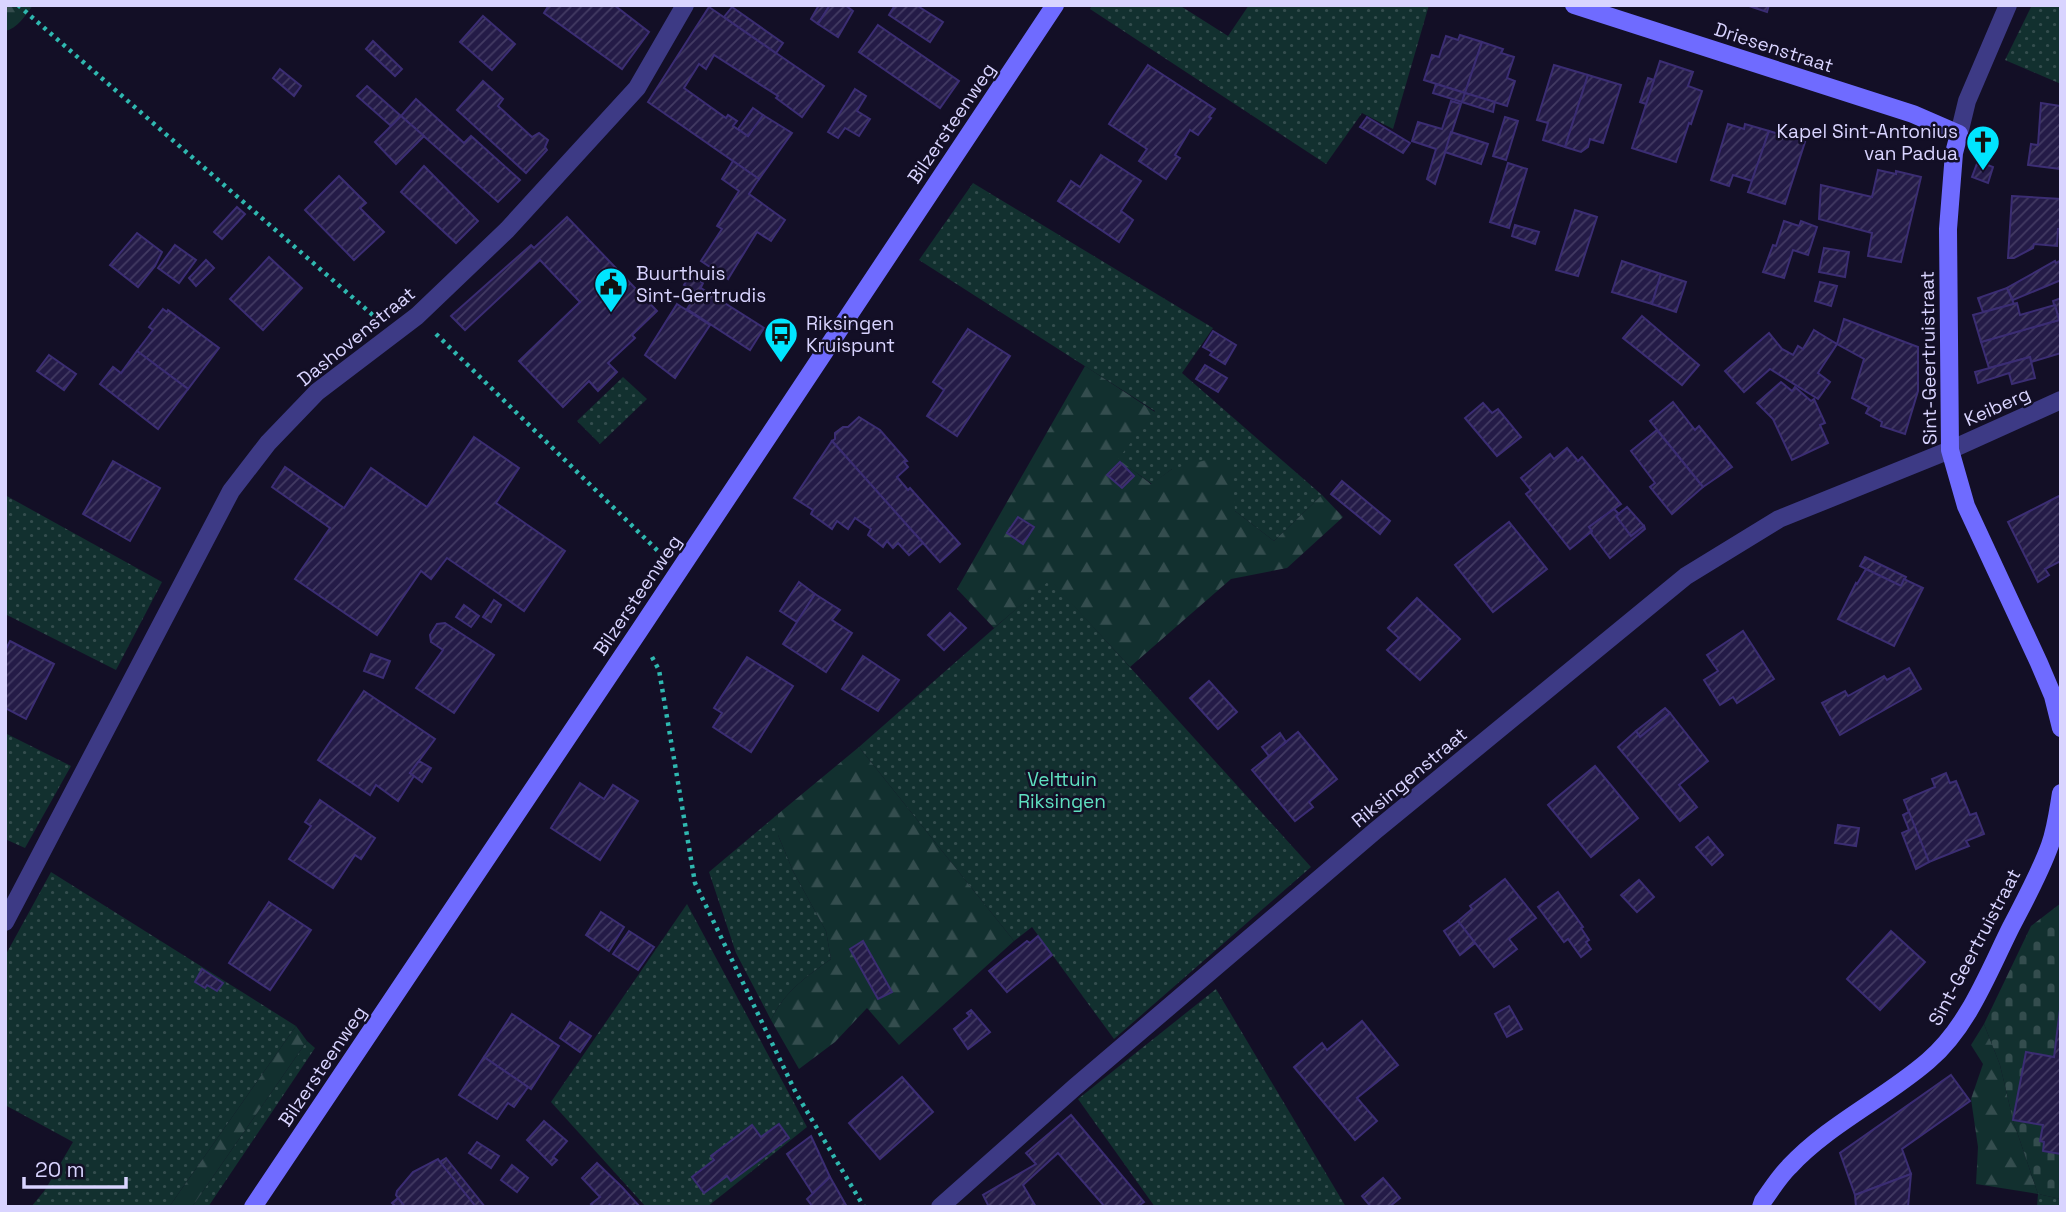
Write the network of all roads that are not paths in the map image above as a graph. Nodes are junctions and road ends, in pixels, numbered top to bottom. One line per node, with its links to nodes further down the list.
1 (685, 5): 10 (street, Dashovenstraat)
2 (1055, 5): 11 (street, Bilzersteenweg)
3 (1574, 5): 5 (street, Driesenstraat)
4 (2008, 5): 5 (street)
5 (1959, 134): 7 (street, Sint-Geertruistraat)
6 (2061, 400): 7 (street, Keiberg)
7 (1950, 450): 8 (street, Sint-Geertruistraat); 12 (street, Riksingenstraat)
8 (2061, 728)
9 (2061, 793): 13 (street, Sint-Geertruistraat)
10 (5, 922)
11 (253, 1207)
12 (940, 1207)
13 (1761, 1207)

